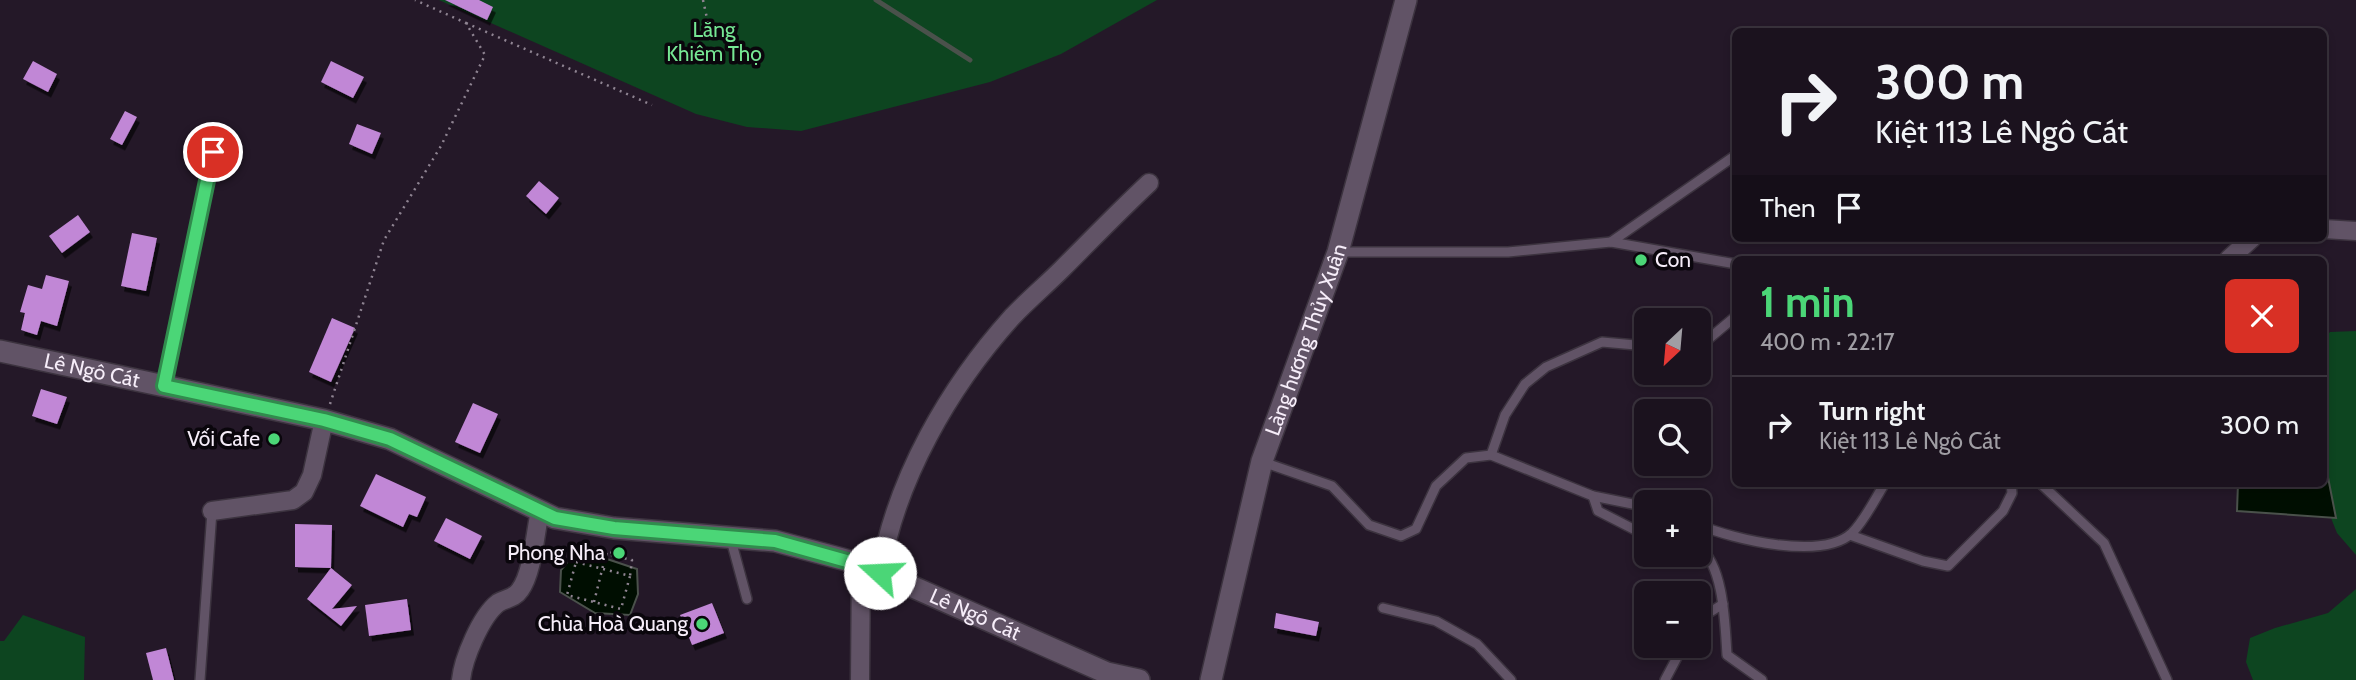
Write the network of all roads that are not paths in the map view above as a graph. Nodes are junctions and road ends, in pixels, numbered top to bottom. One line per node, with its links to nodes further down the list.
1 (1406, 0): 9 (street, Làng hương Thủy Xuân)
2 (213, 152): 16 (lane)
3 (1732, 158): 7 (lane)
4 (1149, 183): 32 (street)
5 (2327, 229): 6 (street)
6 (2356, 231)
7 (1611, 242): 9 (lane); 11 (lane)
8 (2248, 242): 10 (street)
9 (1338, 252): 19 (street, Làng hương Thủy Xuân)
10 (2232, 256)
11 (1732, 263)
12 (1732, 319): 13 (lane)
13 (1712, 337)
14 (1634, 345): 18 (lane)
15 (0, 351): 16 (street, Lê Ngô Cát)
16 (164, 386): 17 (street, Lê Ngô Cát)
17 (324, 420): 25 (street); 26 (street, Lê Ngô Cát)
18 (1492, 455): 19 (lane); 23 (lane)
19 (1262, 461): 42 (street, Làng hương Thủy Xuân)
20 (1882, 487): 29 (lane)
21 (2011, 487): 29 (lane)
22 (2044, 487): 46 (lane)
23 (1593, 496): 24 (lane); 27 (lane)
24 (1634, 505)
25 (212, 511): 38 (lane)
26 (540, 511): 30 (street, Lê Ngô Cát); 39 (street)
27 (1634, 529)
28 (1711, 530): 29 (lane)
29 (1850, 535)
30 (731, 538): 32 (street, Lê Ngô Cát); 33 (lane)
31 (1711, 559): 34 (lane)
32 (870, 569): 40 (street); 41 (street, Lê Ngô Cát)
33 (747, 599)
34 (1723, 604): 36 (lane); 45 (lane)
35 (1383, 608): 43 (lane)
36 (1711, 612)
37 (1677, 658): 44 (lane)
38 (200, 680)
39 (461, 680)
40 (860, 680)
41 (1139, 680)
42 (1211, 680)
43 (1511, 680)
44 (1665, 680)
45 (1762, 680)
46 (2167, 680)

